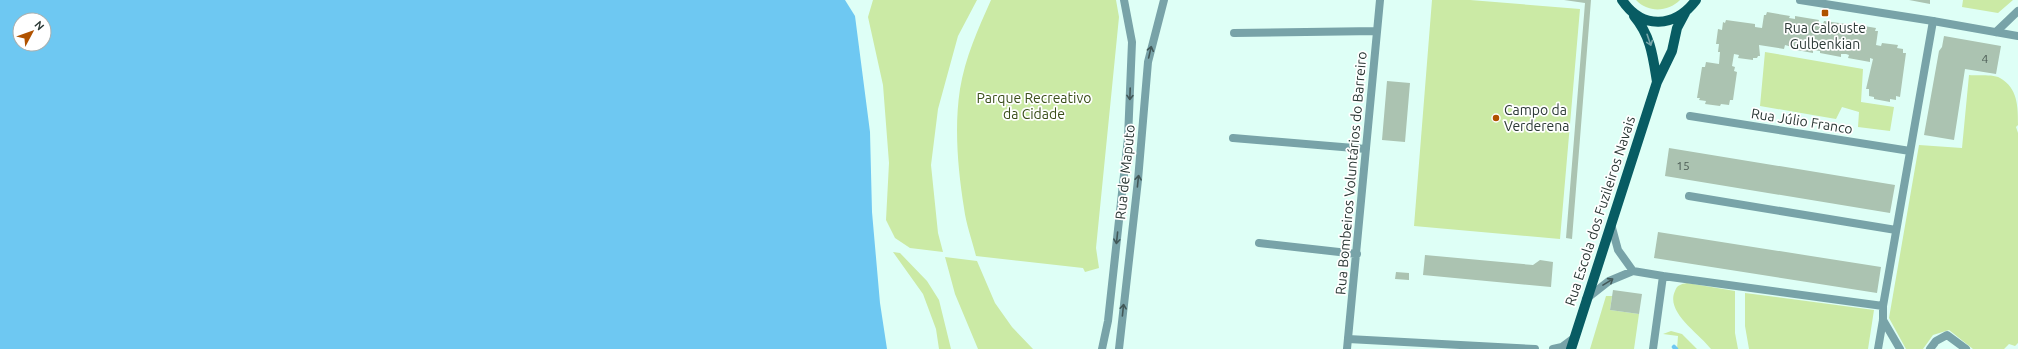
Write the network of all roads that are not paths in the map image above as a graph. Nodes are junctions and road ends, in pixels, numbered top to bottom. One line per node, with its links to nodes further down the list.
1 (1124, 0): 34 (street, Rua de Maputo, one-way to 34)
2 (1164, 0): 35 (street, Rua de Maputo, one-way to 2)
3 (1380, 0): 11 (street, Rua Bombeiros Voluntários do Barreiro)
4 (1696, 0): 8 (main road)
5 (1703, 0): 8 (street)
6 (1800, 0): 10 (street)
7 (1625, 4): 8 (main road); 15 (main road, Rua Escola dos Fuzileiros Navais, one-way to 15)
8 (1687, 11): 15 (main road, Rua Escola dos Fuzileiros Navais)
9 (2018, 11): 12 (street)
10 (1933, 21): 12 (street); 19 (street)
11 (1377, 31): 13 (street); 18 (street, Rua Bombeiros Voluntários do Barreiro)
12 (1996, 32): 14 (street)
13 (1234, 33)
14 (2018, 36)
15 (1657, 82): 21 (main road, Rua Escola dos Fuzileiros Navais)
16 (1690, 116): 19 (street, Rua Júlio Franco)
17 (1232, 138): 18 (street)
18 (1366, 149): 24 (street, Rua Bombeiros Voluntários do Barreiro)
19 (1910, 151): 22 (street)
20 (1689, 196): 22 (street)
21 (1611, 223): 25 (street); 27 (main road, Rua Escola dos Fuzileiros Navais)
22 (1896, 230): 28 (street)
23 (1259, 243): 24 (street)
24 (1357, 254): 31 (street, Rua Bombeiros Voluntários do Barreiro)
25 (1634, 271): 26 (street); 27 (street, one-way to 25)
26 (1663, 276): 28 (street); 40 (street)
27 (1586, 299): 30 (main road, Rua Escola dos Fuzileiros Navais)
28 (1883, 306): 29 (street)
29 (1883, 320): 41 (street); 42 (street)
30 (1574, 338): 38 (street); 39 (main road, Rua Escola dos Fuzileiros Navais)
31 (1348, 339): 32 (street); 36 (street, Rua Bombeiros Voluntários do Barreiro)
32 (1417, 346): 33 (street)
33 (1461, 347): 37 (street)
34 (1102, 349)
35 (1119, 349)
36 (1347, 349)
37 (1534, 349)
38 (1553, 349)
39 (1571, 349)
40 (1653, 349)
41 (1878, 349)
42 (1900, 349)
43 (1930, 349): 44 (street)
44 (1966, 349)

